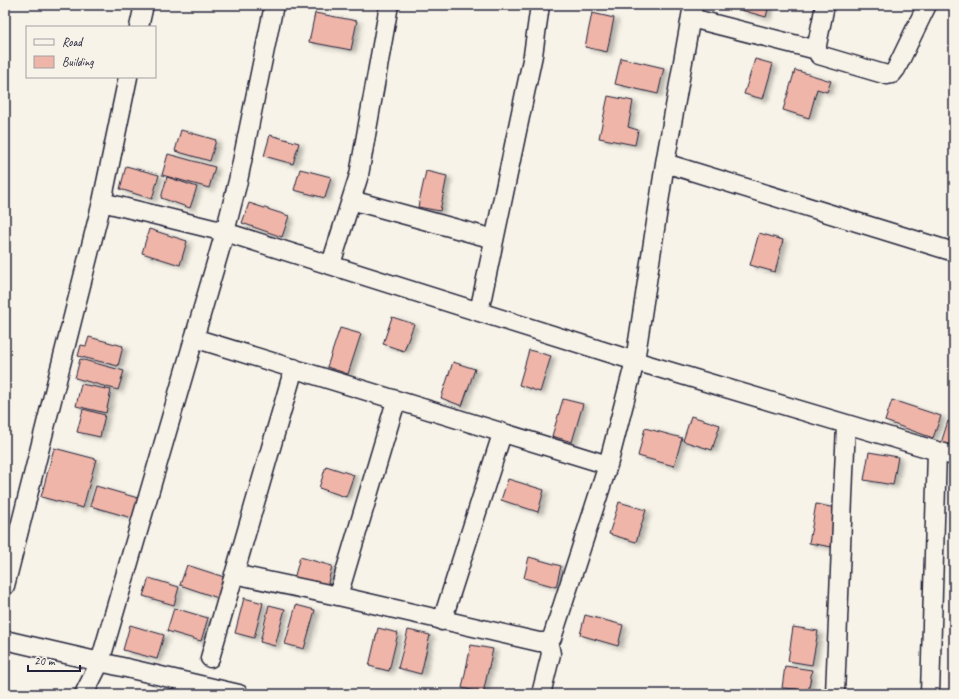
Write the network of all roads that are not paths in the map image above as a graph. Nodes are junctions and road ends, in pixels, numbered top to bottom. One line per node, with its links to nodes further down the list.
1 (144, 5): 8 (street)
2 (274, 5): 14 (street)
3 (390, 5): 12 (street)
4 (540, 5): 15 (street)
5 (825, 5): 9 (street)
6 (927, 5): 9 (street)
7 (692, 12): 9 (street); 11 (street)
8 (139, 26)
9 (817, 50)
10 (128, 78): 13 (street)
11 (665, 164): 16 (street); 20 (street)
12 (351, 200): 15 (street); 17 (street)
13 (102, 202): 14 (street); 29 (street)
14 (225, 232): 17 (street); 19 (street)
15 (494, 239): 18 (street)
16 (954, 252)
17 (331, 264): 18 (street)
18 (479, 312): 20 (street)
19 (194, 338): 21 (street); 35 (street)
20 (635, 361): 23 (street); 27 (street)
21 (294, 368): 22 (street); 28 (street)
22 (396, 401): 24 (street); 30 (street)
23 (846, 424): 25 (street); 39 (street)
24 (502, 434): 27 (street); 31 (street)
25 (937, 451): 26 (street); 40 (street)
26 (954, 456)
27 (608, 465): 33 (street)
28 (234, 574): 30 (street); 34 (street)
29 (5, 586)
30 (338, 596): 31 (street)
31 (442, 621): 33 (street)
32 (5, 640): 35 (street)
33 (546, 642): 38 (street)
34 (210, 658)
35 (100, 662): 36 (street); 37 (street)
36 (84, 694)
37 (239, 694)
38 (541, 694)
39 (835, 694)
40 (930, 694)

